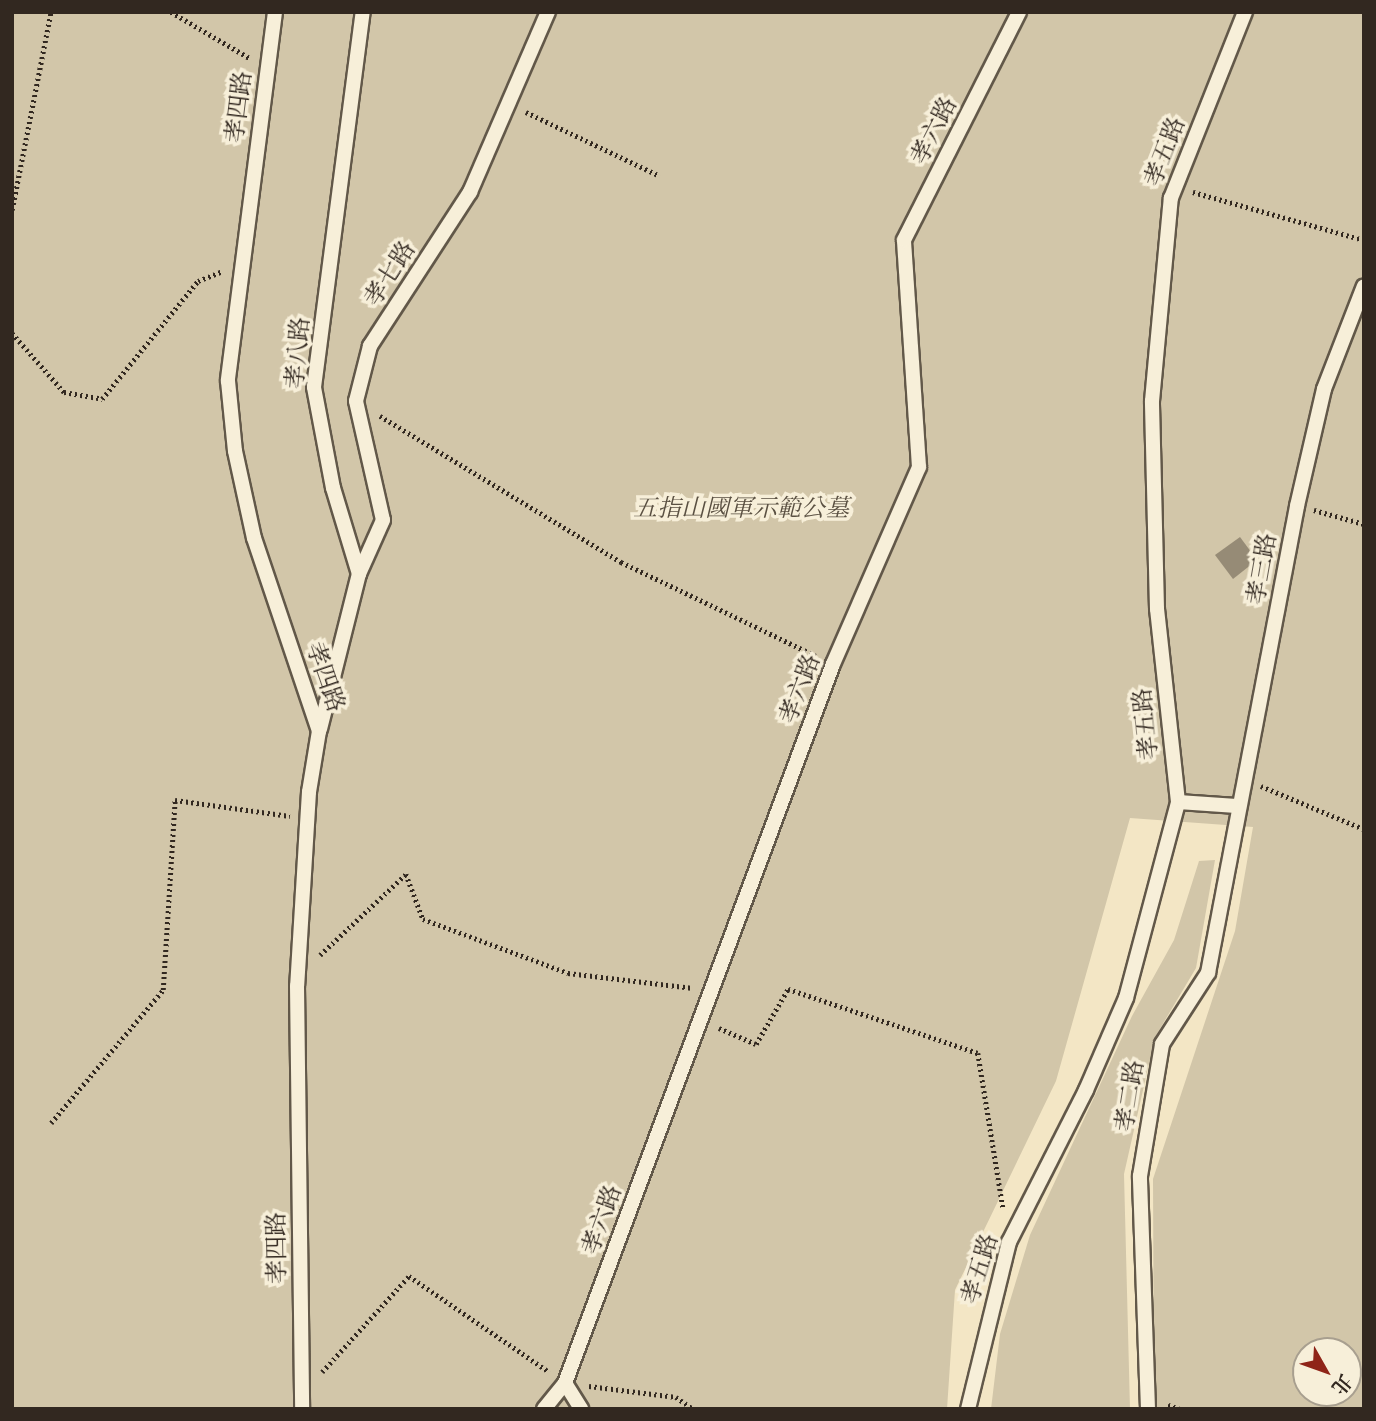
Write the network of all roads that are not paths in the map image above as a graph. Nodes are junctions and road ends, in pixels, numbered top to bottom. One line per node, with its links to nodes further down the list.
1 (275, 12): 8 (lane, 孝四路)
2 (363, 12): 7 (lane, 孝八路)
3 (548, 12): 7 (lane, 孝七路)
4 (1019, 12): 11 (lane, 孝六路)
5 (1245, 12): 9 (lane, 孝五路)
6 (1364, 286): 10 (lane, 孝三路)
7 (359, 574): 8 (lane)
8 (319, 731): 12 (lane, 孝四路)
9 (1178, 802): 10 (lane); 15 (lane, 孝五路)
10 (1237, 806): 16 (lane, 孝二路)
11 (565, 1383): 13 (lane); 14 (lane)
12 (302, 1409)
13 (544, 1409)
14 (581, 1409)
15 (968, 1409)
16 (1148, 1409)

